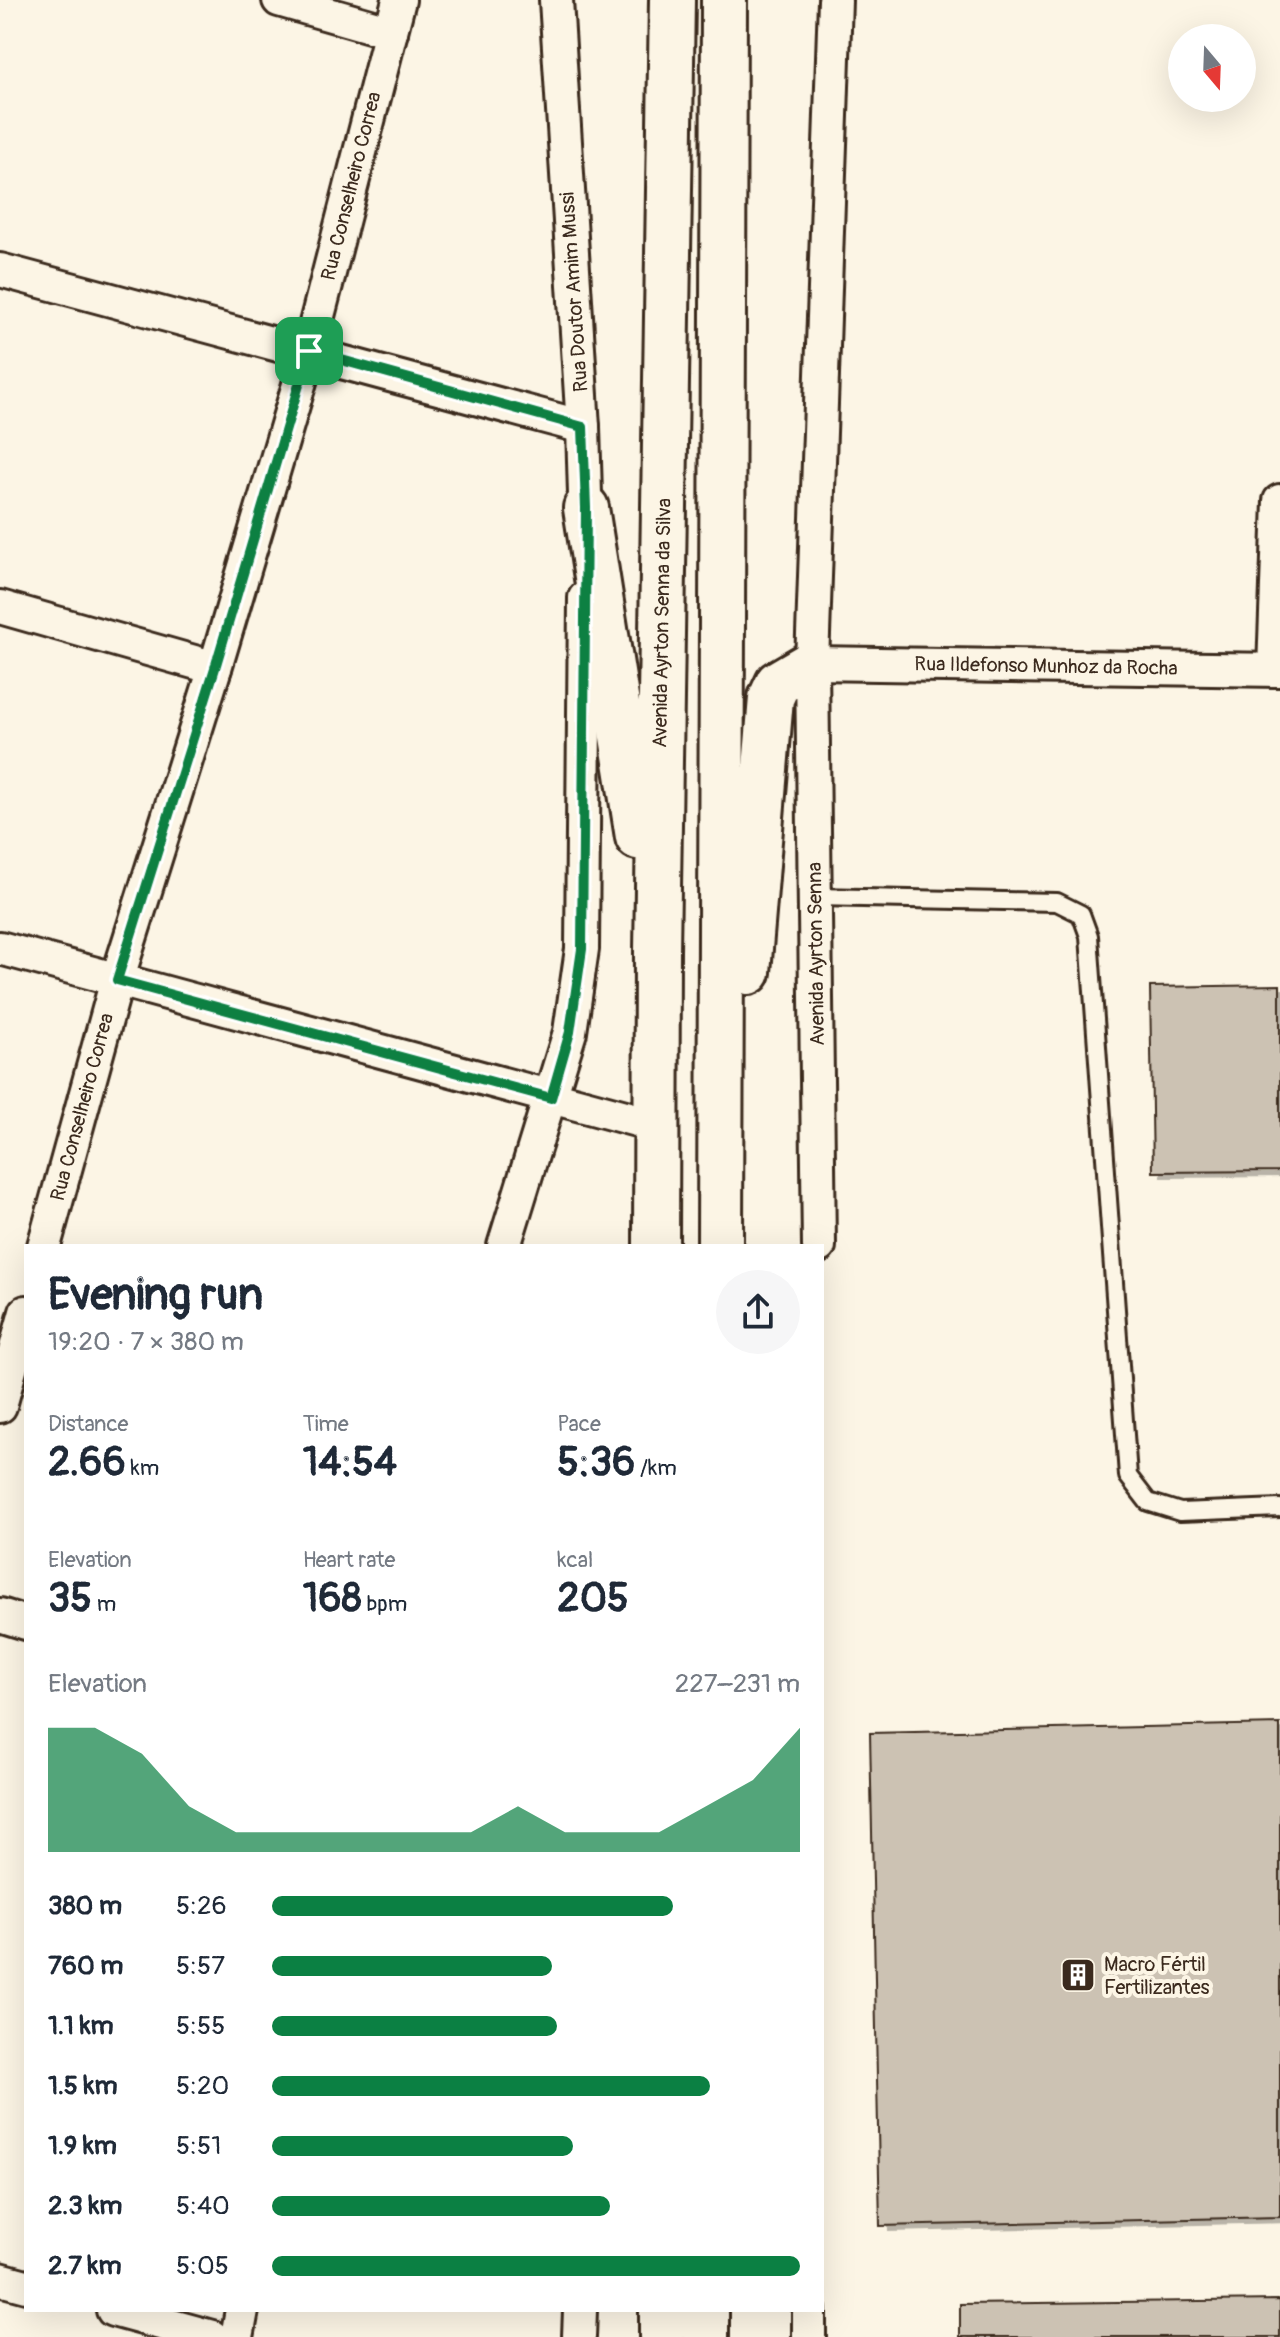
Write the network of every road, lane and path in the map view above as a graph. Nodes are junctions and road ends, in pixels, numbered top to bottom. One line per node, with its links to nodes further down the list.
1 (279, 0): 7 (street)
2 (399, 0): 7 (street, Rua Conselheiro Correa)
3 (556, 0): 10 (street, Rua Doutor Amim Mussi)
4 (672, 0): 19 (highway, Avenida Ayrton Senna da Silva)
5 (724, 0): 23 (highway)
6 (835, 0): 14 (street, Avenida Ayrton Senna)
7 (391, 32): 9 (street, Rua Conselheiro Correa)
8 (0, 270): 9 (street)
9 (309, 351): 10 (street); 15 (street, Rua Conselheiro Correa)
10 (583, 427): 12 (street, Rua Doutor Amim Mussi)
11 (1280, 501): 16 (street)
12 (586, 508): 19 (highway); 21 (street, Rua Doutor Amim Mussi)
13 (0, 607): 15 (street)
14 (812, 663): 16 (street, Rua Ildefonso Munhoz da Rocha); 17 (street, Avenida Ayrton Senna); 23 (highway)
15 (215, 668): 20 (street, Rua Conselheiro Correa)
16 (1277, 670)
17 (816, 897): 28 (street, Avenida Ayrton Senna); 31 (lane)
18 (0, 948): 20 (street)
19 (657, 951): 22 (highway, Avenida Ayrton Senna da Silva)
20 (117, 980): 21 (street); 24 (street, Rua Conselheiro Correa)
21 (551, 1098): 22 (street); 25 (street, Rua Doutor Amim Mussi)
22 (655, 1125): 26 (highway, Avenida Ayrton Senna da Silva)
23 (722, 1185): 27 (highway)
24 (45, 1244)
25 (505, 1244)
26 (656, 1244)
27 (720, 1244)
28 (819, 1244)
29 (24, 1319): 30 (street)
30 (0, 1406)
31 (1280, 1508)
32 (0, 1615): 33 (street)
33 (24, 1622)
34 (0, 2279): 35 (street)
35 (24, 2285)
36 (120, 2312): 42 (street)
37 (242, 2312): 43 (street)
38 (580, 2312): 44 (street)
39 (662, 2312): 45 (highway)
40 (706, 2312): 46 (highway)
41 (809, 2312): 47 (street)
42 (212, 2337)
43 (237, 2337)
44 (579, 2337)
45 (662, 2337)
46 (706, 2337)
47 (809, 2337)

